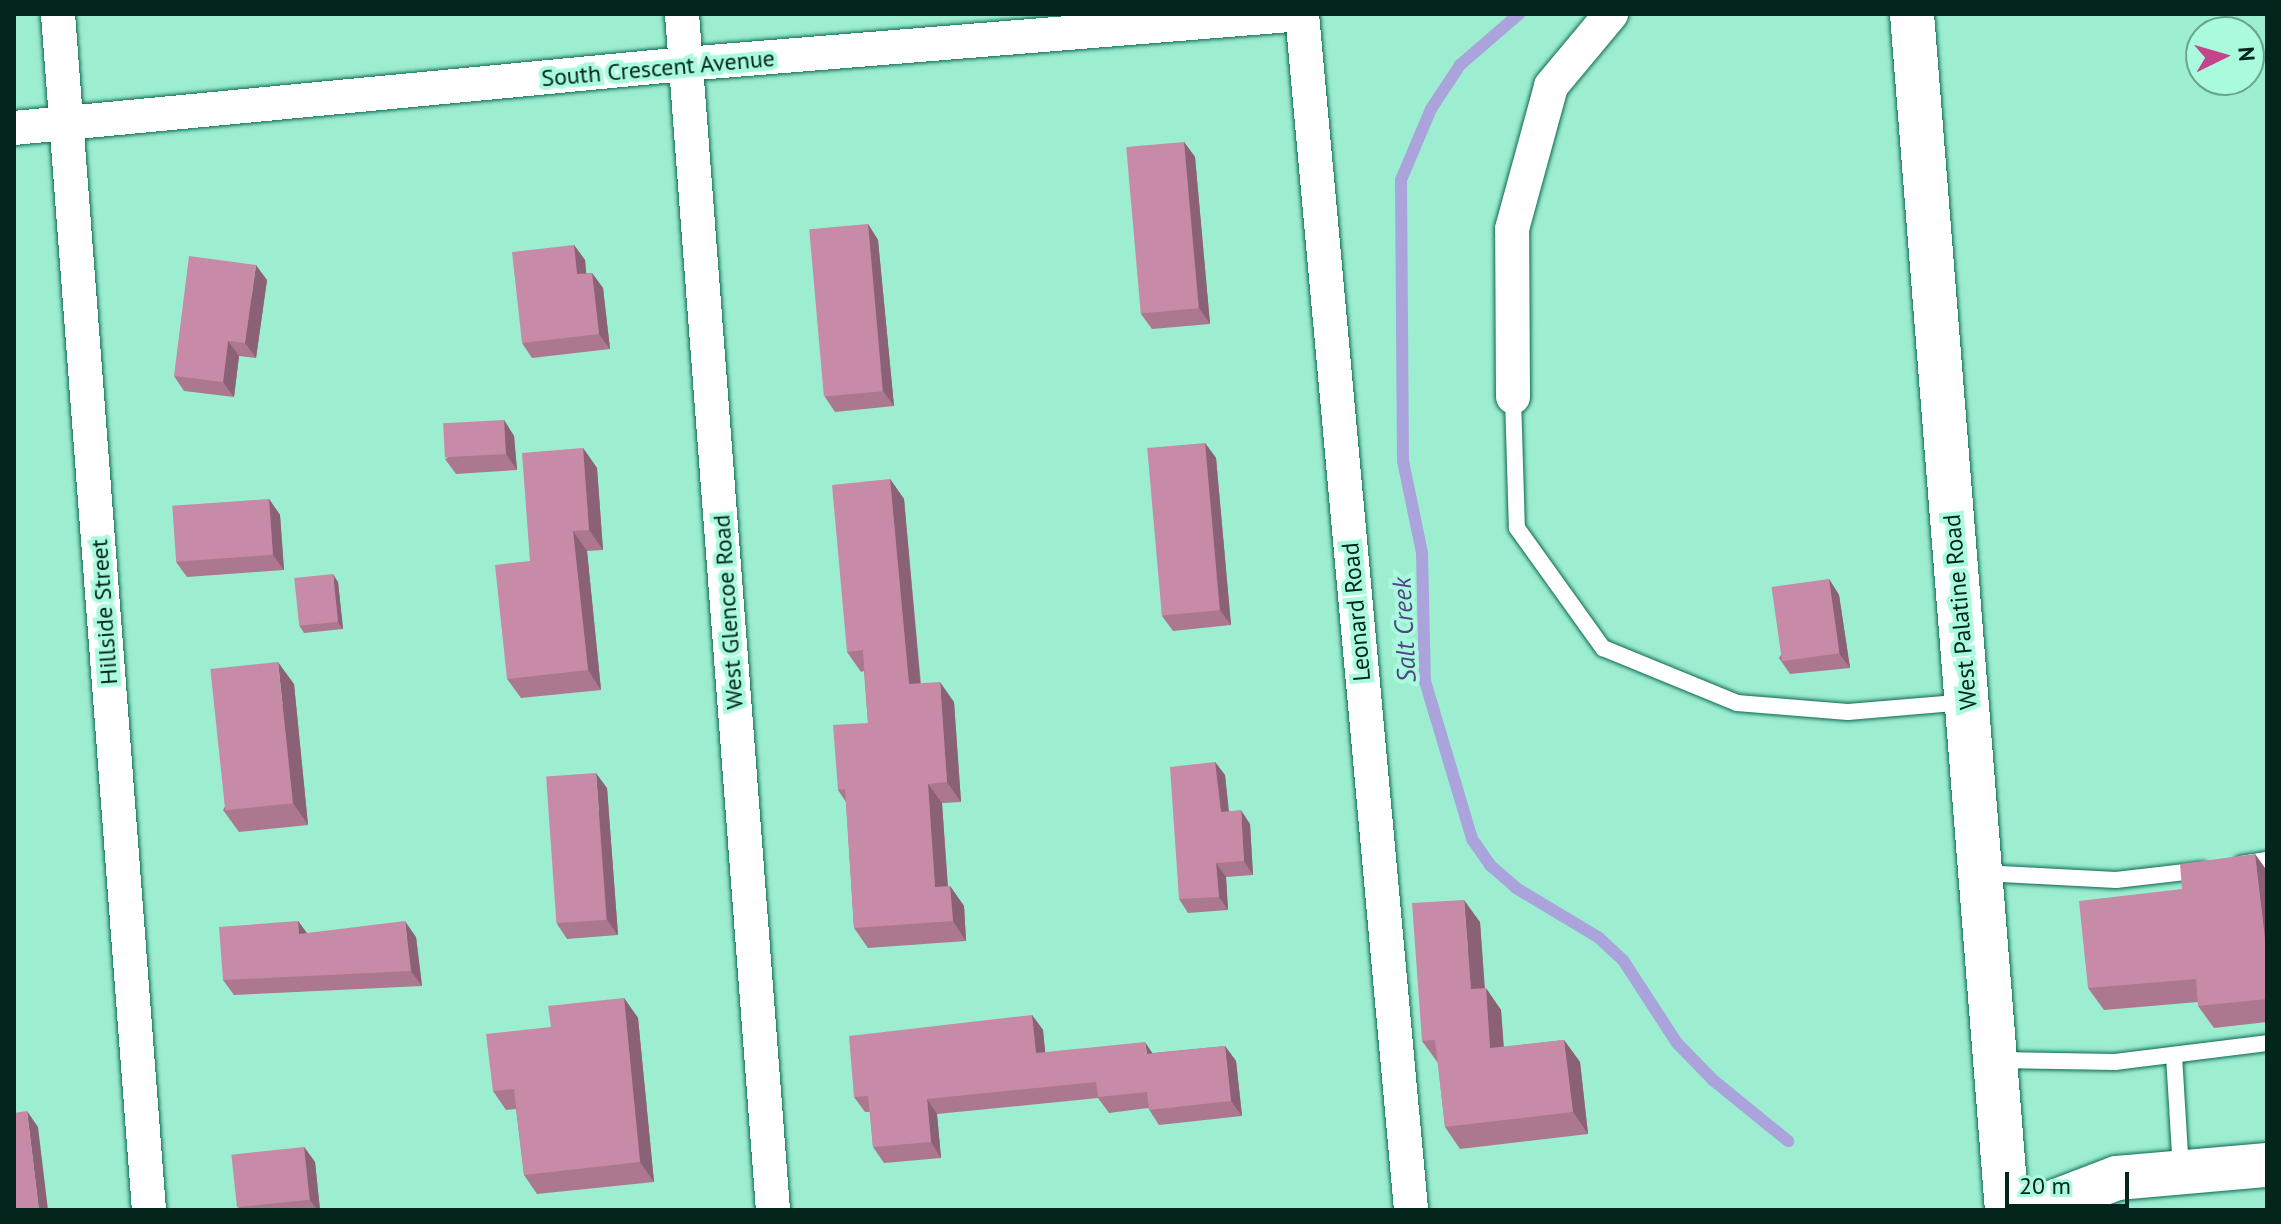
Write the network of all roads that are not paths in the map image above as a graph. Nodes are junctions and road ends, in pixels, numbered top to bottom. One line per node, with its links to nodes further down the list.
1 (58, 14): 7 (street, Hillside Street)
2 (682, 14): 6 (street, West Glencoe Road)
3 (1302, 14): 6 (street, South Crescent Avenue); 20 (street, Leonard Road)
4 (1611, 14): 9 (street)
5 (1912, 14): 10 (main road, West Palatine Road)
6 (685, 64): 7 (street, South Crescent Avenue); 19 (street, West Glencoe Road)
7 (66, 123): 8 (street, South Crescent Avenue); 18 (street, Hillside Street)
8 (14, 128)
9 (1513, 397): 10 (lane)
10 (1967, 702): 12 (main road, West Palatine Road)
11 (2267, 860): 12 (lane)
12 (1980, 873): 15 (main road, West Palatine Road)
13 (2267, 1043): 14 (lane)
14 (2174, 1056): 15 (lane); 17 (lane)
15 (1995, 1060): 21 (main road, West Palatine Road)
16 (2267, 1165): 17 (main road)
17 (2181, 1172): 22 (main road)
18 (149, 1210)
19 (773, 1210)
20 (1411, 1210)
21 (2007, 1210)
22 (2033, 1210)

